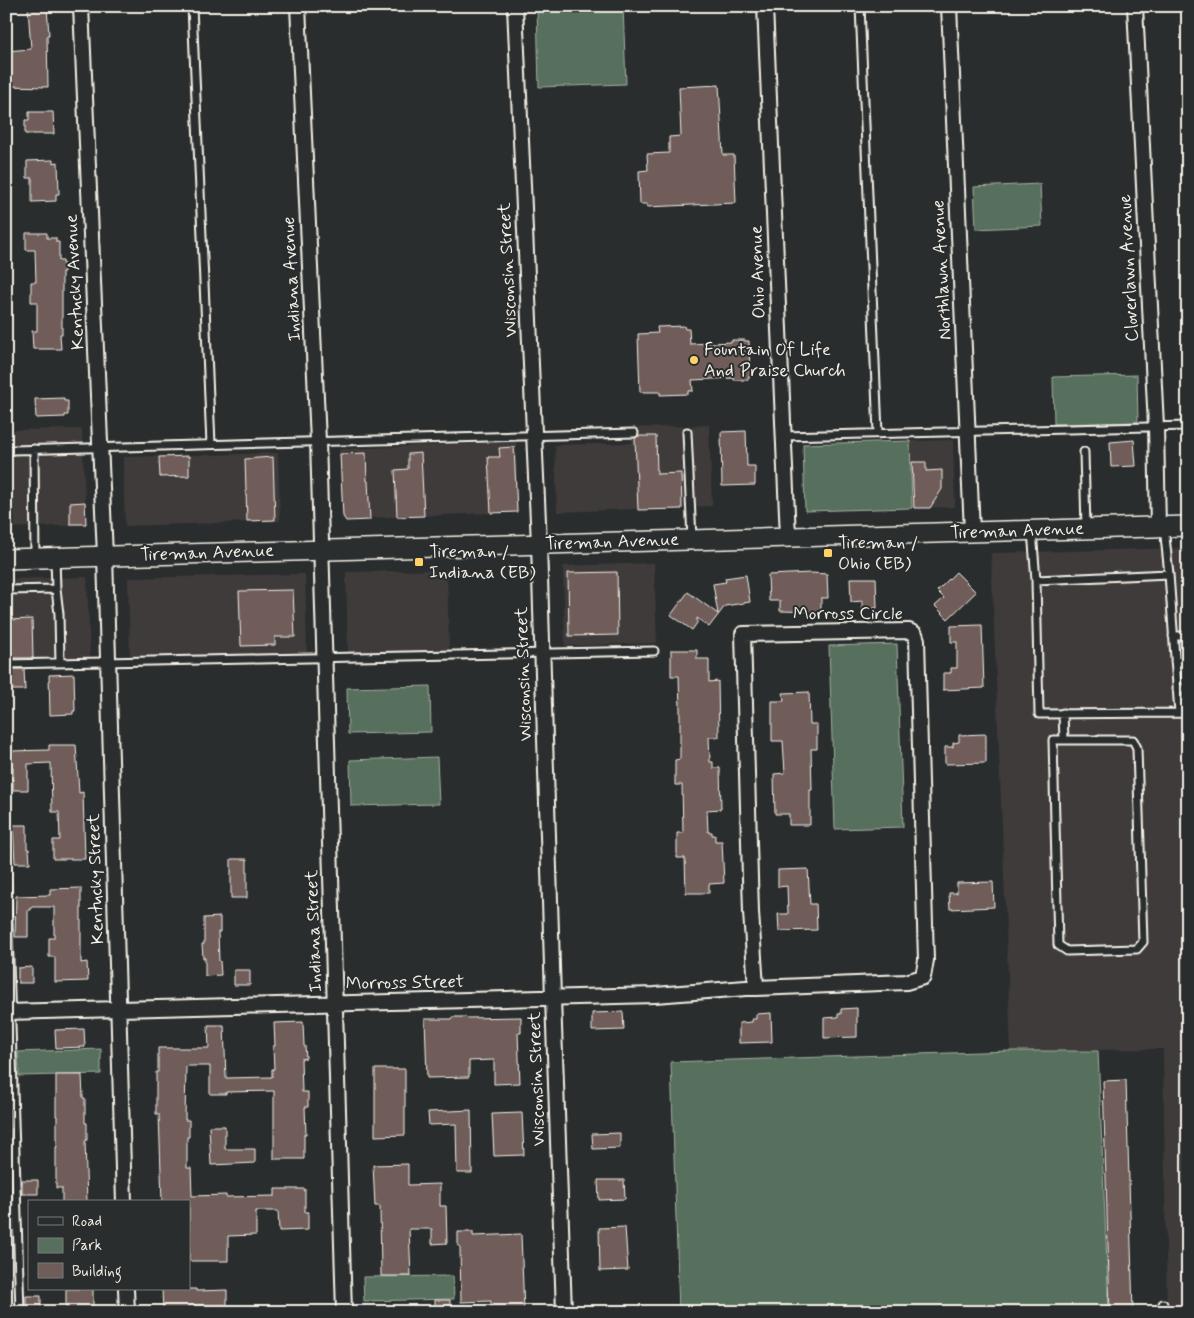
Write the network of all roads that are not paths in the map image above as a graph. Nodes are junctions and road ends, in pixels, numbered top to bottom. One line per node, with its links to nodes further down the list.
1 (81, 6): 19 (street, Kentucky Avenue)
2 (192, 6): 18 (lane)
3 (298, 6): 17 (street, Indiana Avenue)
4 (515, 6): 15 (street, Wisconsin Street)
5 (765, 6): 16 (street, Ohio Avenue)
6 (860, 6): 14 (lane)
7 (948, 6): 11 (street, Northlawn Avenue)
8 (1135, 6): 9 (street, Cloverlawn Avenue)
9 (1156, 426): 10 (lane); 11 (lane); 24 (street, Cloverlawn Avenue)
10 (1188, 426)
11 (968, 431): 14 (lane); 27 (street, Northlawn Avenue)
12 (686, 432): 29 (lane)
13 (634, 433): 15 (lane)
14 (878, 433): 16 (lane)
15 (534, 436): 17 (lane); 30 (street, Wisconsin Street)
16 (783, 436): 28 (street, Ohio Avenue)
17 (318, 441): 18 (lane); 31 (street, Indiana Avenue)
18 (211, 444): 19 (lane)
19 (100, 448): 20 (lane); 32 (street, Kentucky Avenue)
20 (34, 449): 22 (lane); 33 (lane)
21 (1084, 452): 25 (lane)
22 (6, 453)
23 (1188, 526): 24 (street, Tireman Avenue)
24 (1161, 527): 25 (street, Tireman Avenue); 36 (lane)
25 (1086, 529): 26 (street, Tireman Avenue)
26 (1032, 530): 27 (street, Tireman Avenue); 37 (lane)
27 (972, 532): 28 (street, Tireman Avenue)
28 (788, 537): 29 (street, Tireman Avenue)
29 (692, 540): 30 (street, Tireman Avenue)
30 (539, 544): 31 (street, Tireman Avenue); 43 (street, Wisconsin Street)
31 (322, 550): 32 (street, Tireman Avenue); 44 (street, Indiana Street)
32 (105, 556): 34 (street, Tireman Avenue); 46 (street, Kentucky Street)
33 (35, 558): 34 (street, Tireman Avenue); 35 (street, Tireman Avenue)
34 (55, 558): 38 (lane)
35 (6, 559)
36 (1169, 574): 37 (lane); 40 (lane)
37 (1036, 580): 53 (lane)
38 (56, 589): 39 (lane); 47 (lane)
39 (6, 590)
40 (1173, 636): 41 (lane); 45 (lane)
41 (1188, 636)
42 (654, 651): 43 (lane)
43 (542, 652): 44 (lane); 59 (street, Wisconsin Street)
44 (325, 657): 46 (lane); 60 (street, Indiana Street)
45 (1175, 661): 48 (lane); 50 (lane)
46 (108, 662): 47 (lane); 61 (street, Kentucky Street)
47 (60, 663): 49 (lane)
48 (1188, 663)
49 (6, 664)
50 (1177, 689): 51 (lane); 52 (lane)
51 (1188, 689)
52 (1179, 712): 53 (lane); 54 (lane)
53 (1063, 713): 55 (lane)
54 (1188, 714)
55 (1064, 740): 55 (lane)
56 (6, 865): 62 (lane)
57 (756, 988): 57 (street, Morross Circle); 58 (street, Morross Circle)
58 (655, 995): 59 (street, Morross Street)
59 (553, 998): 60 (street, Morross Street); 69 (street, Wisconsin Street)
60 (335, 1003): 61 (street, Morross Street); 68 (street, Indiana Street)
61 (118, 1009): 62 (street, Morross Street); 63 (street, Kentucky Street)
62 (8, 1012): 66 (lane)
63 (124, 1200)
64 (126, 1290): 67 (street)
65 (1163, 1304): 70 (lane)
66 (20, 1312)
67 (127, 1312)
68 (344, 1312)
69 (564, 1312)
70 (1164, 1312)

